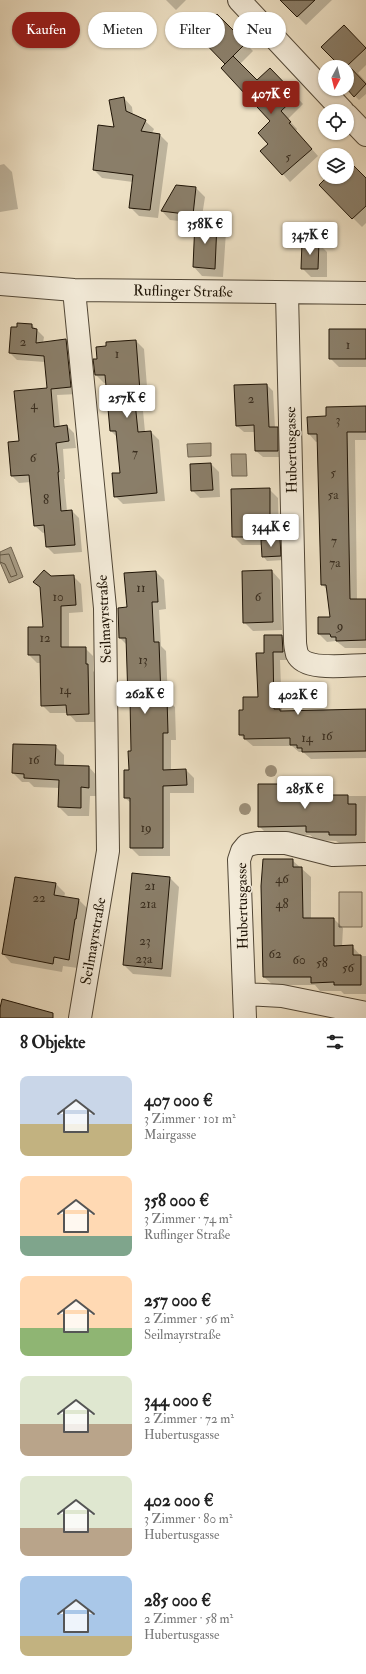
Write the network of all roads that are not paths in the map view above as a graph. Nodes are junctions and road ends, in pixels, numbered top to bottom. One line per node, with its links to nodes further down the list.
1 (239, 0): 2 (street)
2 (336, 104)
3 (354, 122): 4 (street)
4 (366, 135)
5 (0, 284): 6 (street, Ruflinger Straße)
6 (74, 290): 7 (street, Ruflinger Straße); 13 (street, Seilmayrstraße)
7 (287, 293): 8 (street, Ruflinger Straße); 9 (street, Hubertusgasse)
8 (366, 293)
9 (366, 665)
10 (366, 854): 11 (street, Hubertusgasse)
11 (244, 994): 12 (street); 14 (street, Hubertusgasse)
12 (366, 1013)
13 (80, 1018)
14 (245, 1018)

